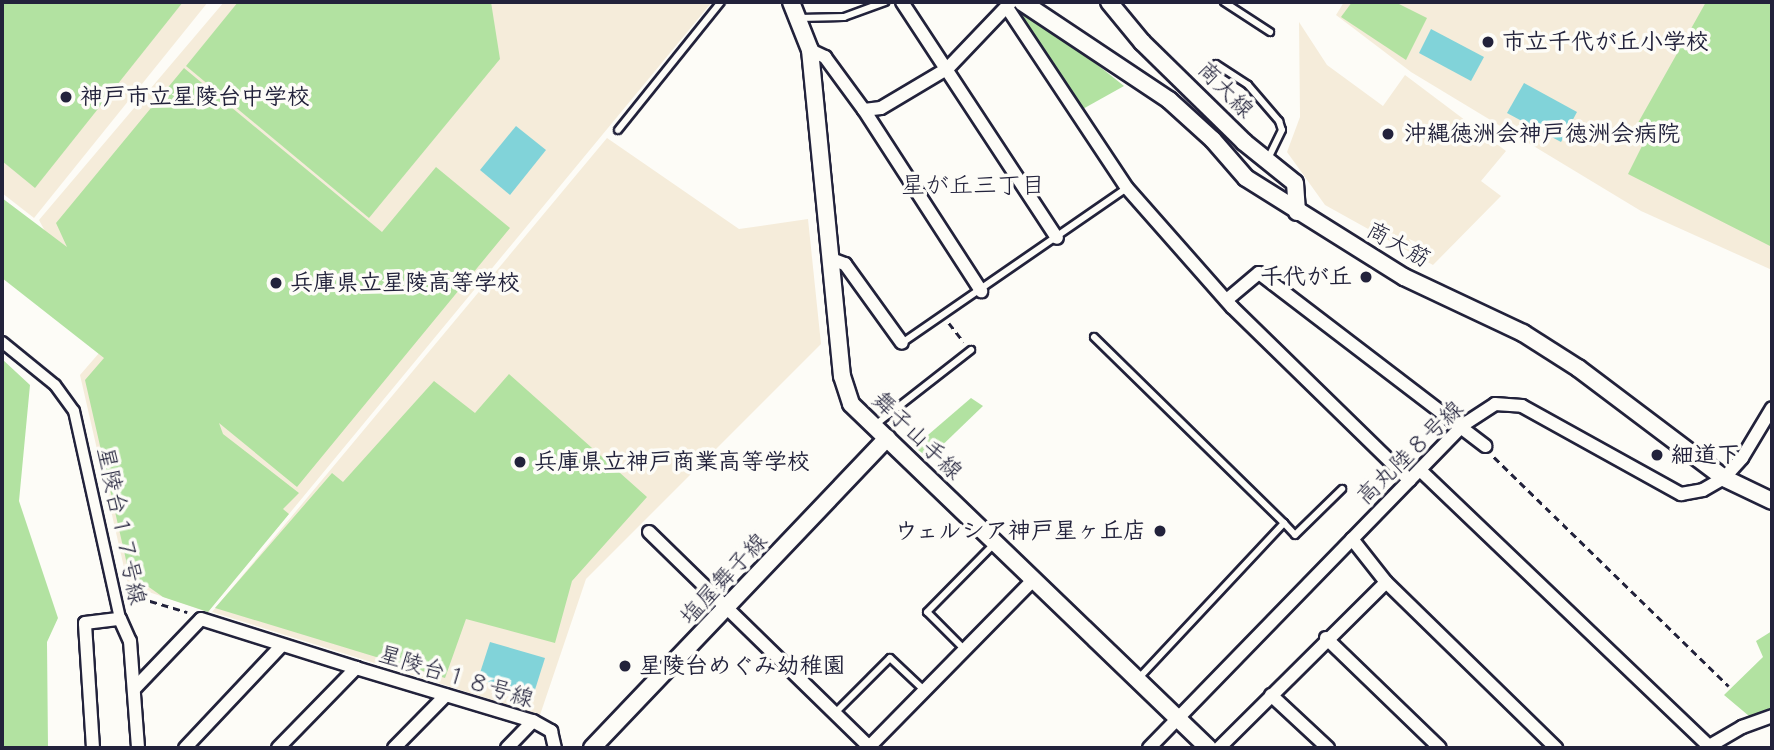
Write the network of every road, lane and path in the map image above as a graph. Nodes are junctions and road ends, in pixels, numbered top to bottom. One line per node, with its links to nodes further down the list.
1 (720, 2): 16 (lane)
2 (791, 2): 10 (street, 舞子山手線)
3 (885, 2): 10 (lane)
4 (901, 2): 14 (street)
5 (1109, 2): 17 (street, 商大線)
6 (1224, 2): 9 (lane)
7 (1244, 2): 9 (lane)
8 (1013, 4): 14 (street); 18 (street); 19 (street, 商大筋)
9 (1239, 8): 11 (lane)
10 (797, 18): 12 (street, 舞子山手線)
11 (1270, 33)
12 (810, 50): 15 (street); 21 (street, 舞子山手線)
13 (1216, 64): 17 (lane)
14 (948, 68): 15 (street); 20 (street)
15 (864, 110): 22 (street)
16 (618, 130)
17 (1268, 159): 19 (street, 商大線)
18 (1127, 188): 20 (lane); 23 (street)
19 (1297, 212): 35 (street, 商大筋)
20 (1057, 238): 22 (lane)
21 (831, 259): 27 (street); 31 (street, 舞子山手線)
22 (981, 290): 24 (lane)
23 (1229, 298): 30 (street); 36 (street)
24 (943, 315): 27 (lane); 28 (path)
25 (1094, 337): 39 (lane)
26 (2, 342): 45 (street, 星陵台１７号線)
27 (902, 343)
28 (971, 351): 31 (lane)
29 (1772, 408): 35 (street)
30 (1463, 425): 33 (street); 34 (street, 高丸陸８号線); 35 (street, 高丸陸８号線)
31 (874, 426): 32 (street, 舞子山手線)
32 (887, 438): 42 (street, 舞子山手線); 46 (street, 塩屋舞子線)
33 (1485, 446): 54 (path)
34 (1420, 470): 36 (street, 高丸陸８号線); 63 (street)
35 (1724, 478): 38 (street, 商大筋)
36 (1409, 480): 41 (street, 高丸陸８号線)
37 (1342, 489): 39 (lane)
38 (1772, 501)
39 (1284, 523): 53 (lane)
40 (649, 532): 46 (street)
41 (1352, 538): 44 (street); 61 (street, 高丸陸８号線)
42 (995, 542): 43 (street, 舞子山手線); 51 (lane)
43 (1034, 579): 51 (street); 53 (street, 舞子山手線)
44 (1386, 582): 49 (street); 78 (street)
45 (117, 594): 47 (street, 星陵台１７号線); 48 (path)
46 (728, 608): 59 (street); 71 (street, 塩屋舞子線)
47 (120, 618): 55 (street, 星陵台１７号線); 64 (street)
48 (201, 620): 50 (street); 55 (street)
49 (1326, 638): 58 (street); 77 (street)
50 (282, 645): 52 (street); 66 (street)
51 (964, 649): 56 (street)
52 (356, 668): 57 (street, 星陵台１８号線); 67 (street, 星陵台１８号線)
53 (1138, 680): 61 (street, 舞子山手線)
54 (1728, 686)
55 (135, 688): 65 (street, 星陵台１７号線)
56 (924, 690): 59 (lane); 72 (street)
57 (446, 695): 62 (street, 星陵台１８号線); 68 (street)
58 (1271, 695): 75 (street); 76 (street)
59 (834, 714): 72 (street)
60 (1772, 716): 63 (street)
61 (1177, 719): 73 (street, 高丸陸８号線); 74 (street, 舞子山手線)
62 (533, 721): 69 (street); 70 (street, 星陵台１８号線)
63 (1708, 747)
64 (93, 748)
65 (138, 748)
66 (185, 748)
67 (278, 748)
68 (394, 748)
69 (507, 748)
70 (555, 748)
71 (592, 748)
72 (869, 748)
73 (1149, 748)
74 (1209, 748)
75 (1219, 748)
76 (1328, 748)
77 (1440, 748)
78 (1556, 748)

